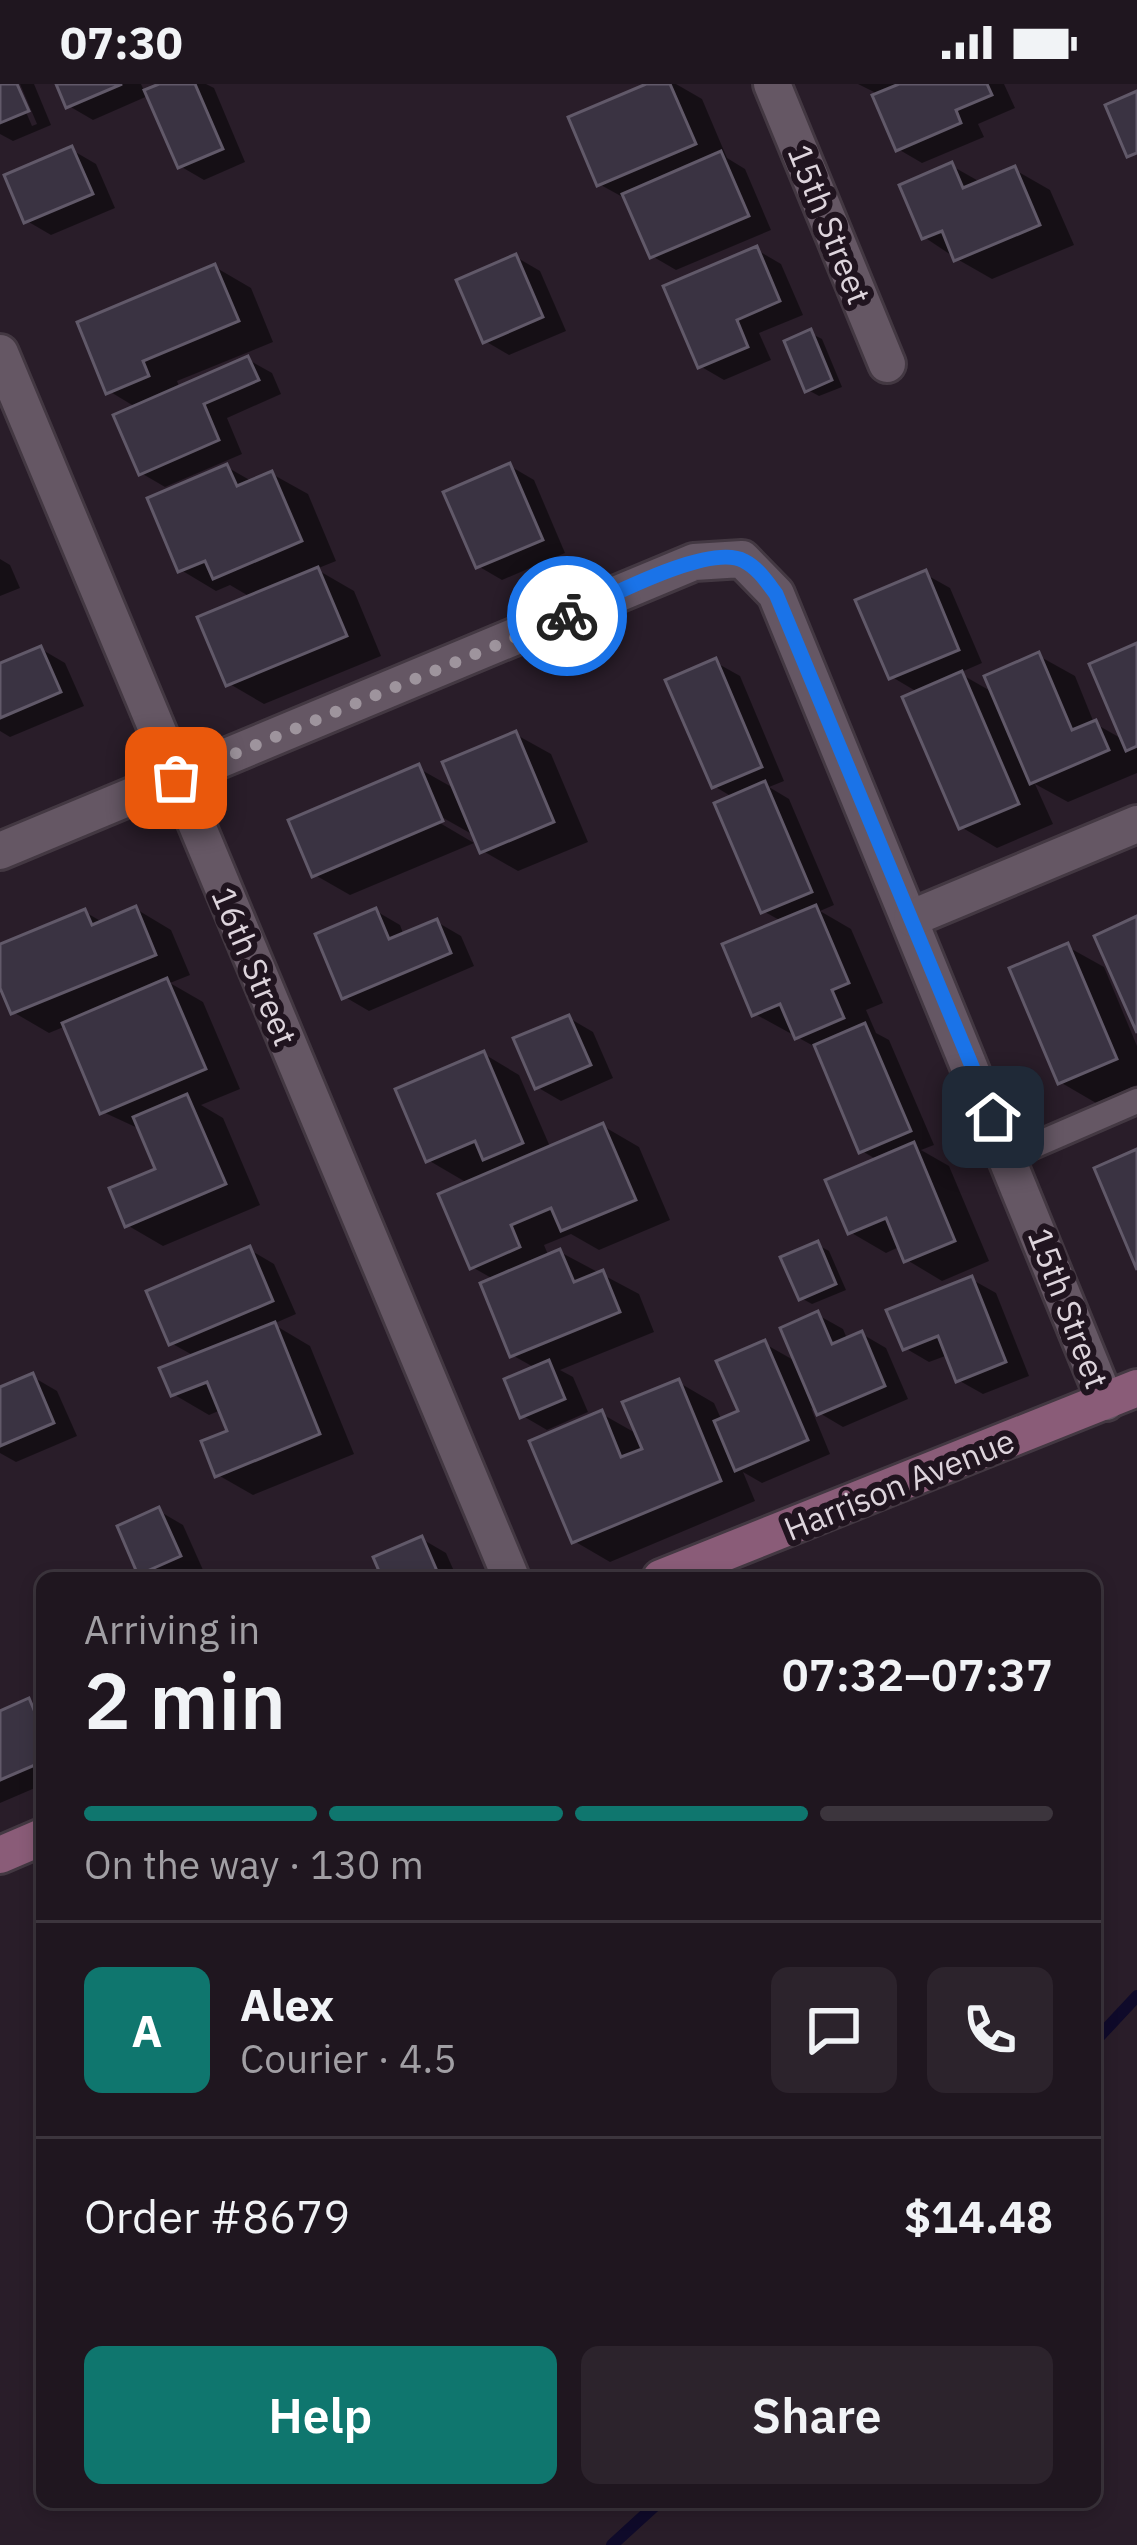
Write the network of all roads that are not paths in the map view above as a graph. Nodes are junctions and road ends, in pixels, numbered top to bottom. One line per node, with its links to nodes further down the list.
1 (772, 84): 3 (street, 15th Street)
2 (0, 353): 4 (street, 16th Street)
3 (887, 364)
4 (176, 778): 6 (street); 7 (street, 15th Street); 11 (street, 16th Street)
5 (1137, 824): 7 (street)
6 (0, 851)
7 (912, 918): 9 (street, 15th Street)
8 (1137, 1101): 9 (lane)
9 (1010, 1156): 10 (street, 15th Street)
10 (1122, 1395): 12 (main road, Harrison Avenue)
11 (508, 1572)
12 (676, 1572)
13 (36, 1840): 14 (main road)
14 (0, 1855)

